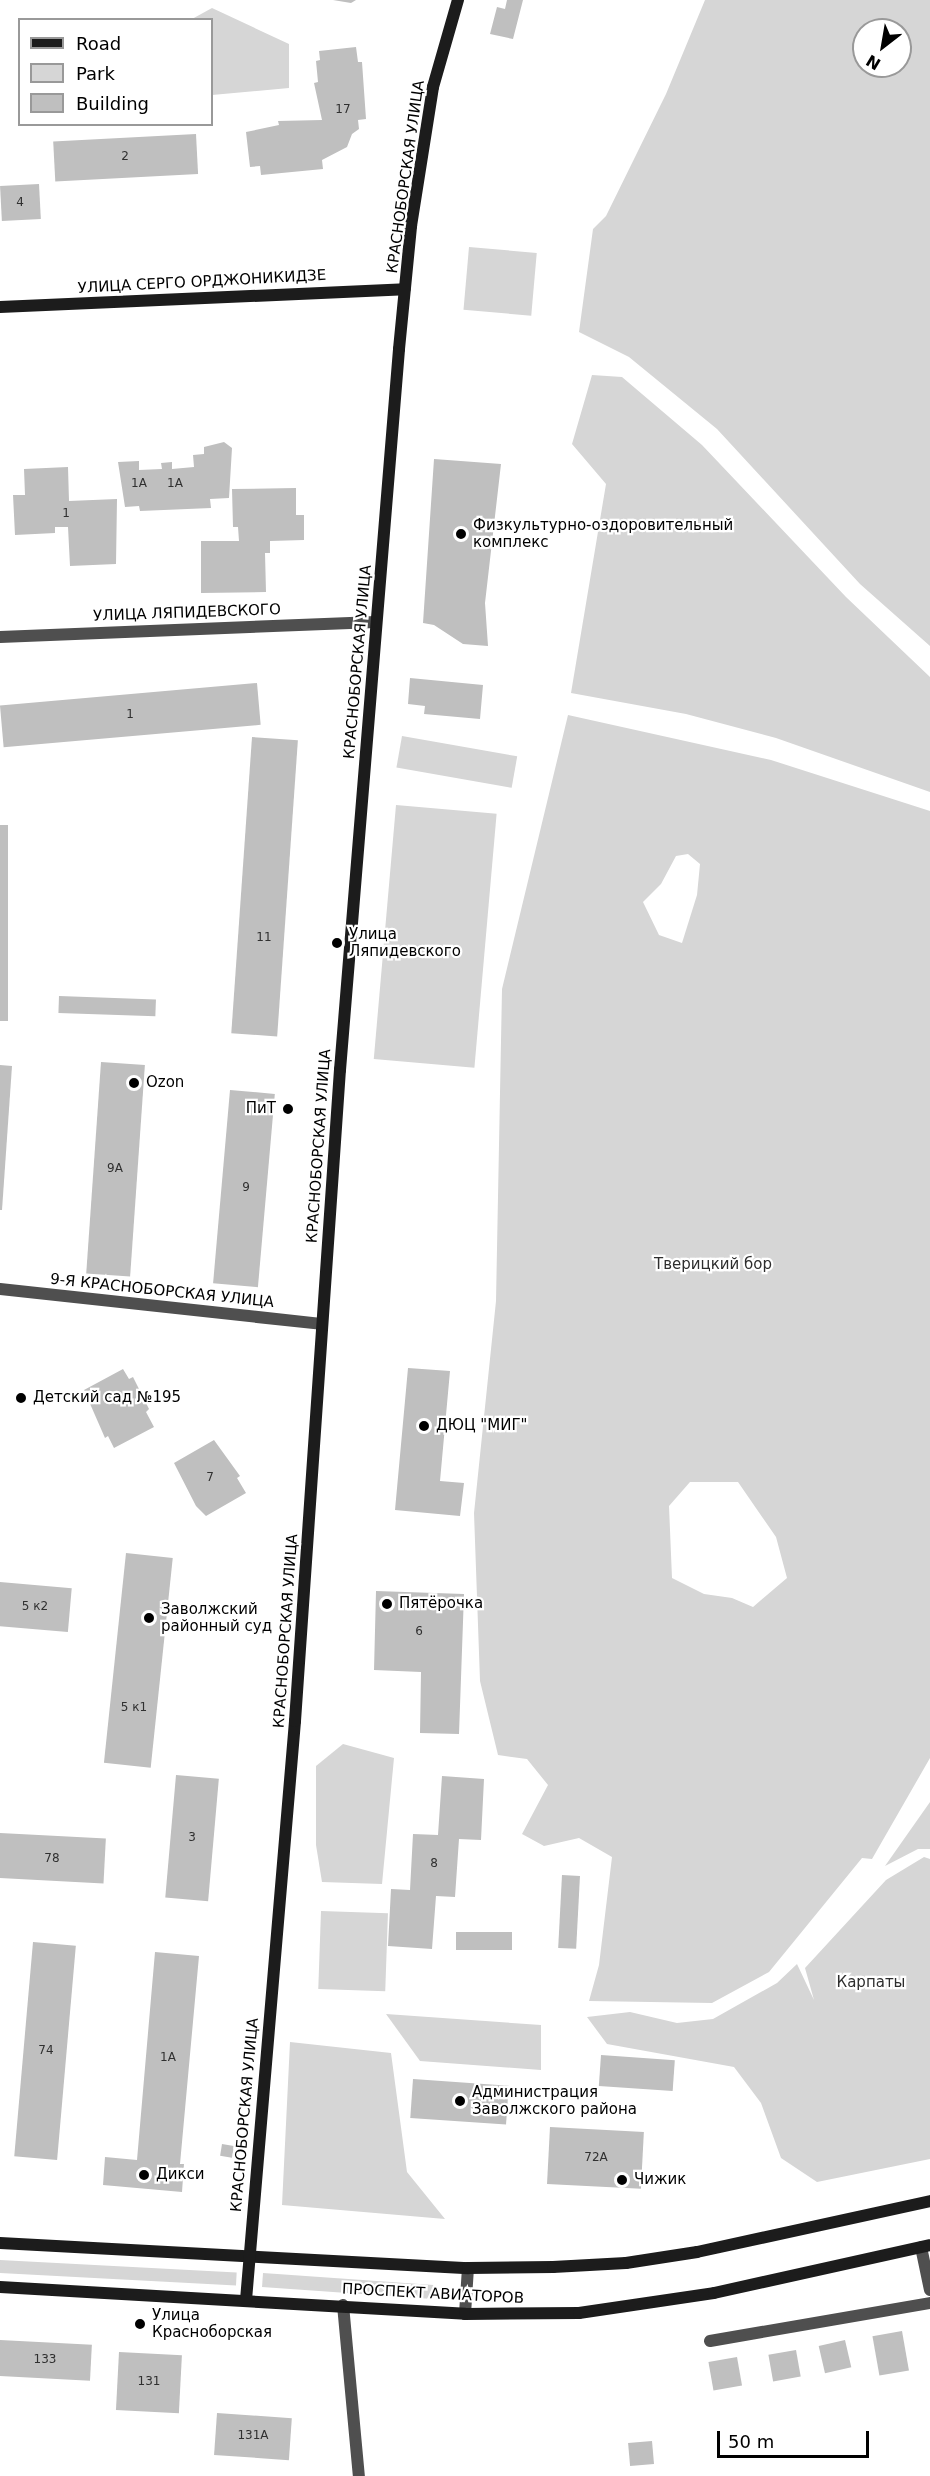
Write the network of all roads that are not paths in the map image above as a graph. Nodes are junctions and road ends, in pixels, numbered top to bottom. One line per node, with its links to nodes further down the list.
1 (458, 0): 2 (street, КРАСНОБОРСКАЯ УЛИЦА)
2 (405, 289): 3 (street, УЛИЦА СЕРГО ОРДЖОНИКИДЗЕ); 4 (street, КРАСНОБОРСКАЯ УЛИЦА)
3 (0, 307)
4 (376, 622): 5 (street, УЛИЦА ЛЯПИДЕВСКОГО); 7 (street, КРАСНОБОРСКАЯ УЛИЦА)
5 (0, 637)
6 (0, 1289): 7 (street, 9-Я КРАСНОБОРСКАЯ УЛИЦА)
7 (321, 1324): 11 (street, КРАСНОБОРСКАЯ УЛИЦА)
8 (930, 2201): 12 (street, ПРОСПЕКТ АВИАТОРОВ)
9 (0, 2243): 11 (street, ПРОСПЕКТ АВИАТОРОВ)
10 (925, 2246): 14 (street); 18 (street, ПРОСПЕКТ АВИАТОРОВ)
11 (248, 2256): 12 (street, ПРОСПЕКТ АВИАТОРОВ); 15 (street, КРАСНОБОРСКАЯ УЛИЦА)
12 (468, 2268): 18 (street)
13 (0, 2287): 15 (street, ПРОСПЕКТ АВИАТОРОВ)
14 (930, 2290)
15 (246, 2300): 17 (street, ПРОСПЕКТ АВИАТОРОВ)
16 (930, 2303): 19 (street)
17 (343, 2305): 18 (street, ПРОСПЕКТ АВИАТОРОВ); 20 (street)
18 (465, 2313)
19 (710, 2341)
20 (359, 2476)

